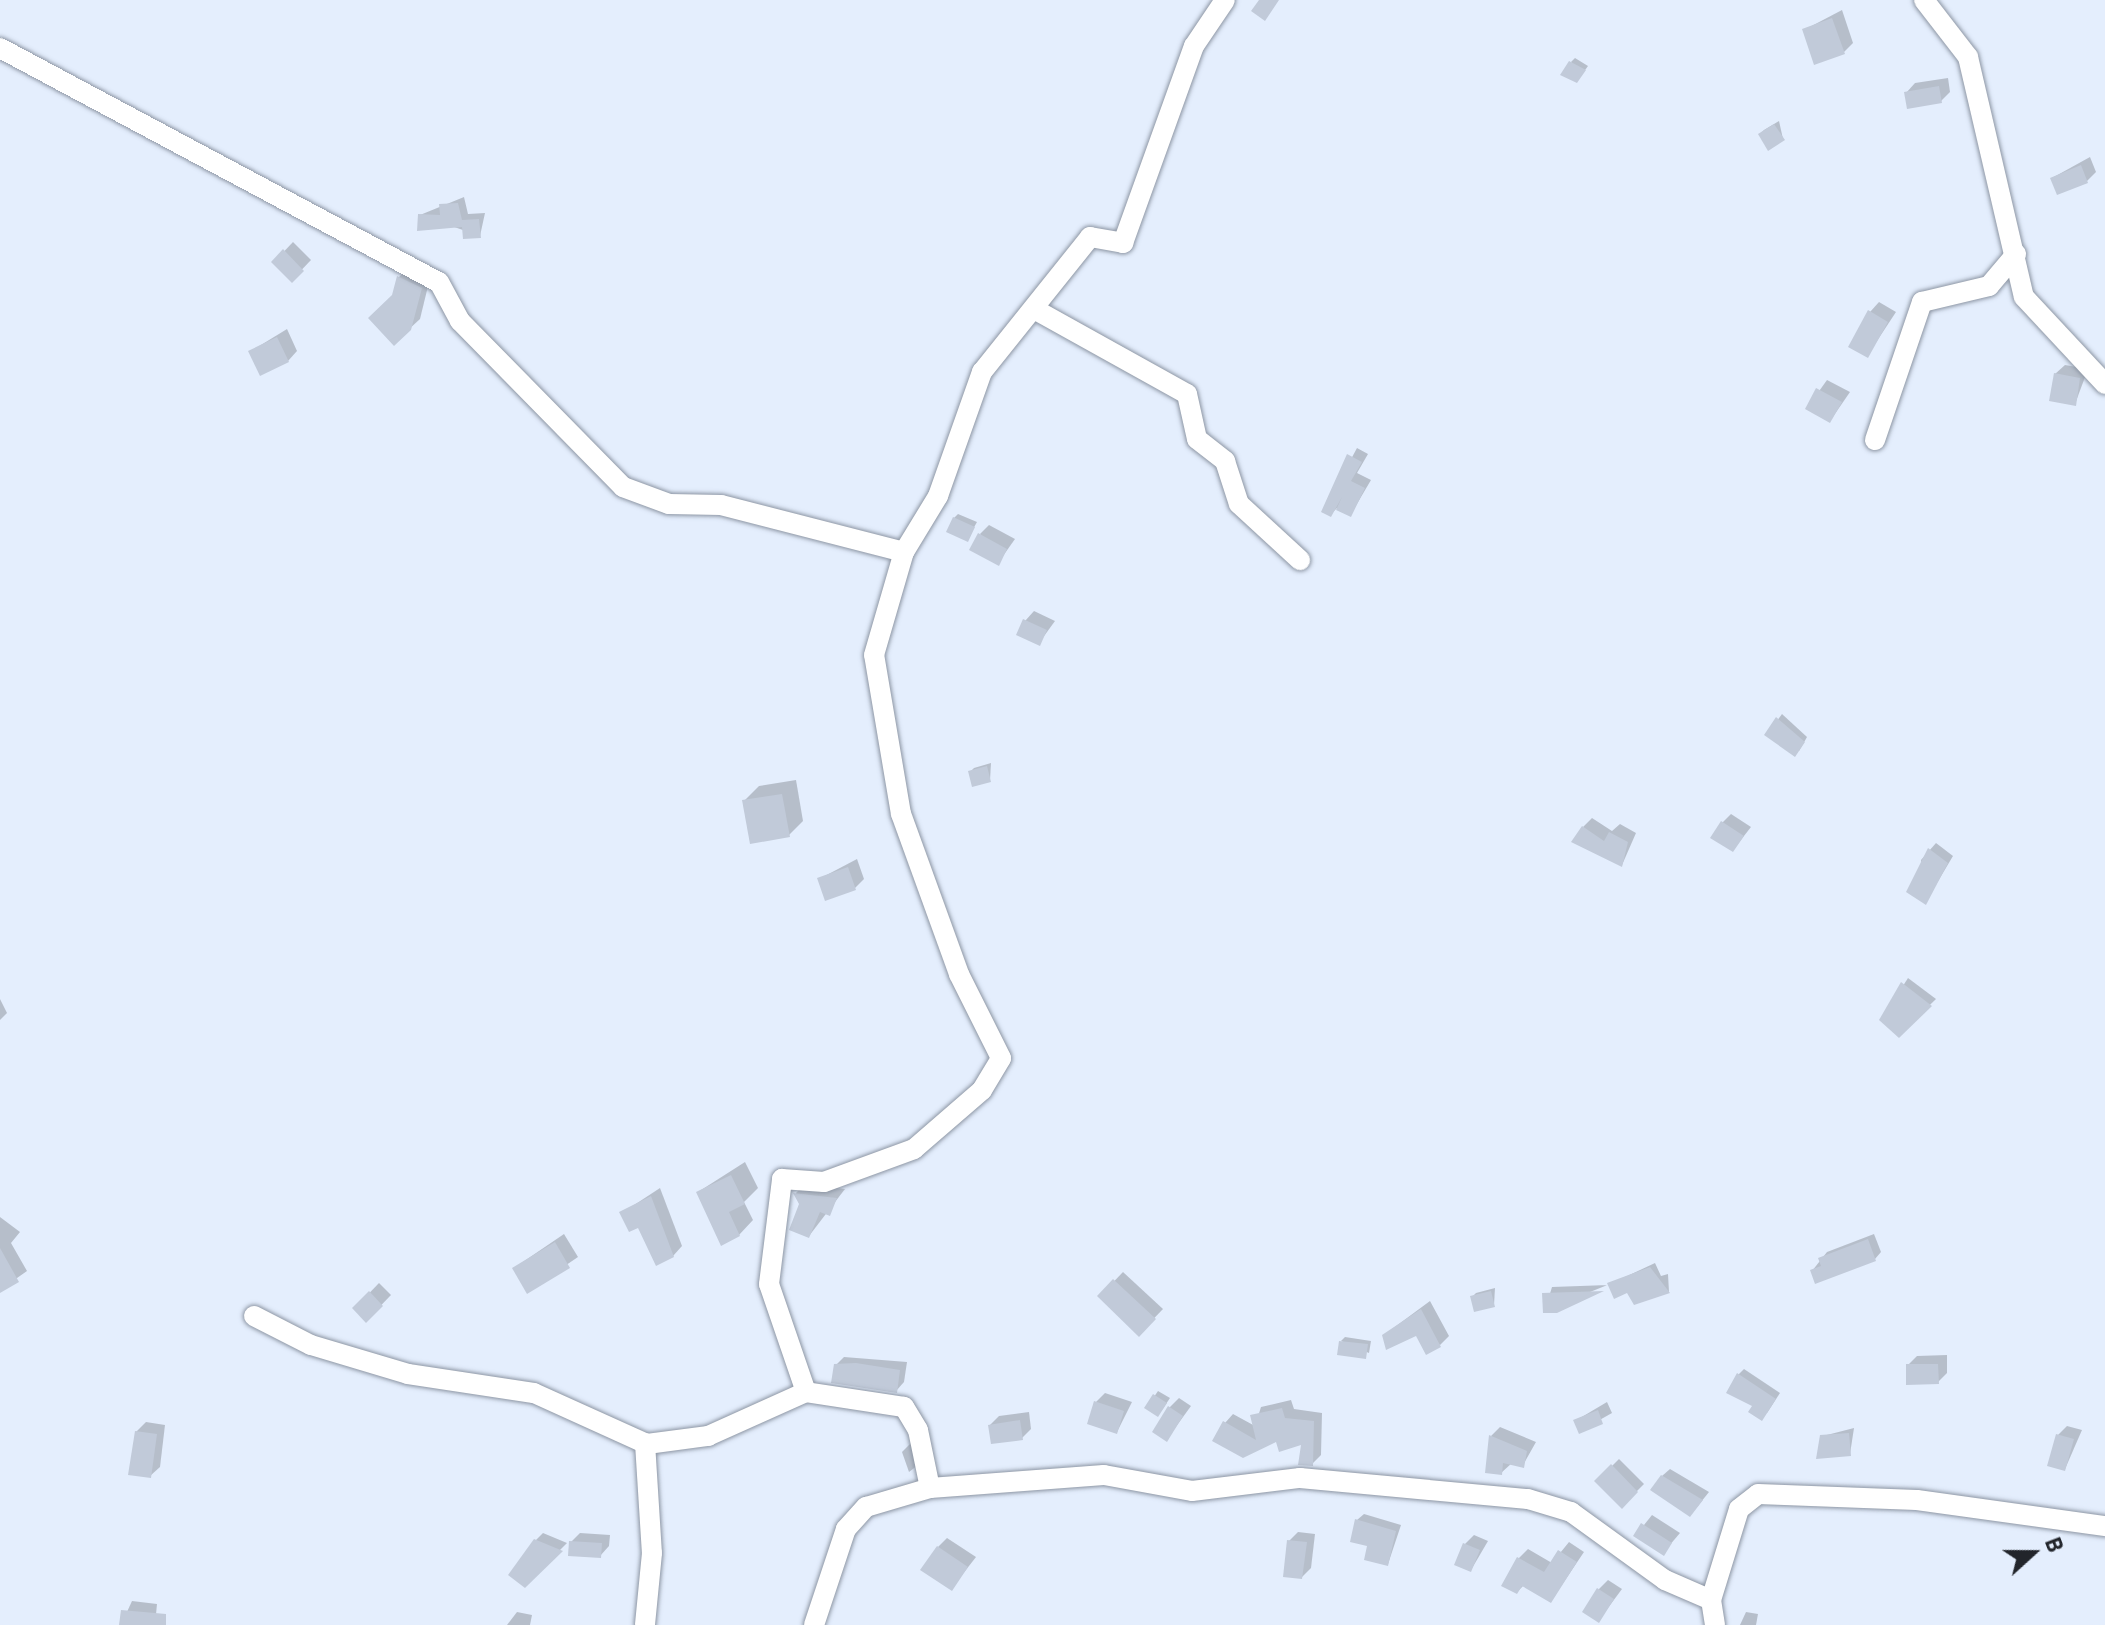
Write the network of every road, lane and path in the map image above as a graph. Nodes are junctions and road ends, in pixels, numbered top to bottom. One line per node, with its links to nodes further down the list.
1 (1225, 0): 5 (street)
2 (1924, 0): 4 (street)
3 (0, 48): 8 (street)
4 (2016, 254): 6 (street); 7 (street)
5 (1034, 309): 8 (street); 9 (street)
6 (2105, 384)
7 (1875, 440)
8 (904, 552): 11 (street)
9 (1300, 560)
10 (254, 1316): 12 (street)
11 (806, 1392): 12 (street); 13 (street)
12 (645, 1443): 16 (street)
13 (930, 1488): 15 (street); 17 (street)
14 (2105, 1526): 15 (street)
15 (1711, 1600): 18 (street)
16 (645, 1625)
17 (814, 1625)
18 (1715, 1625)

